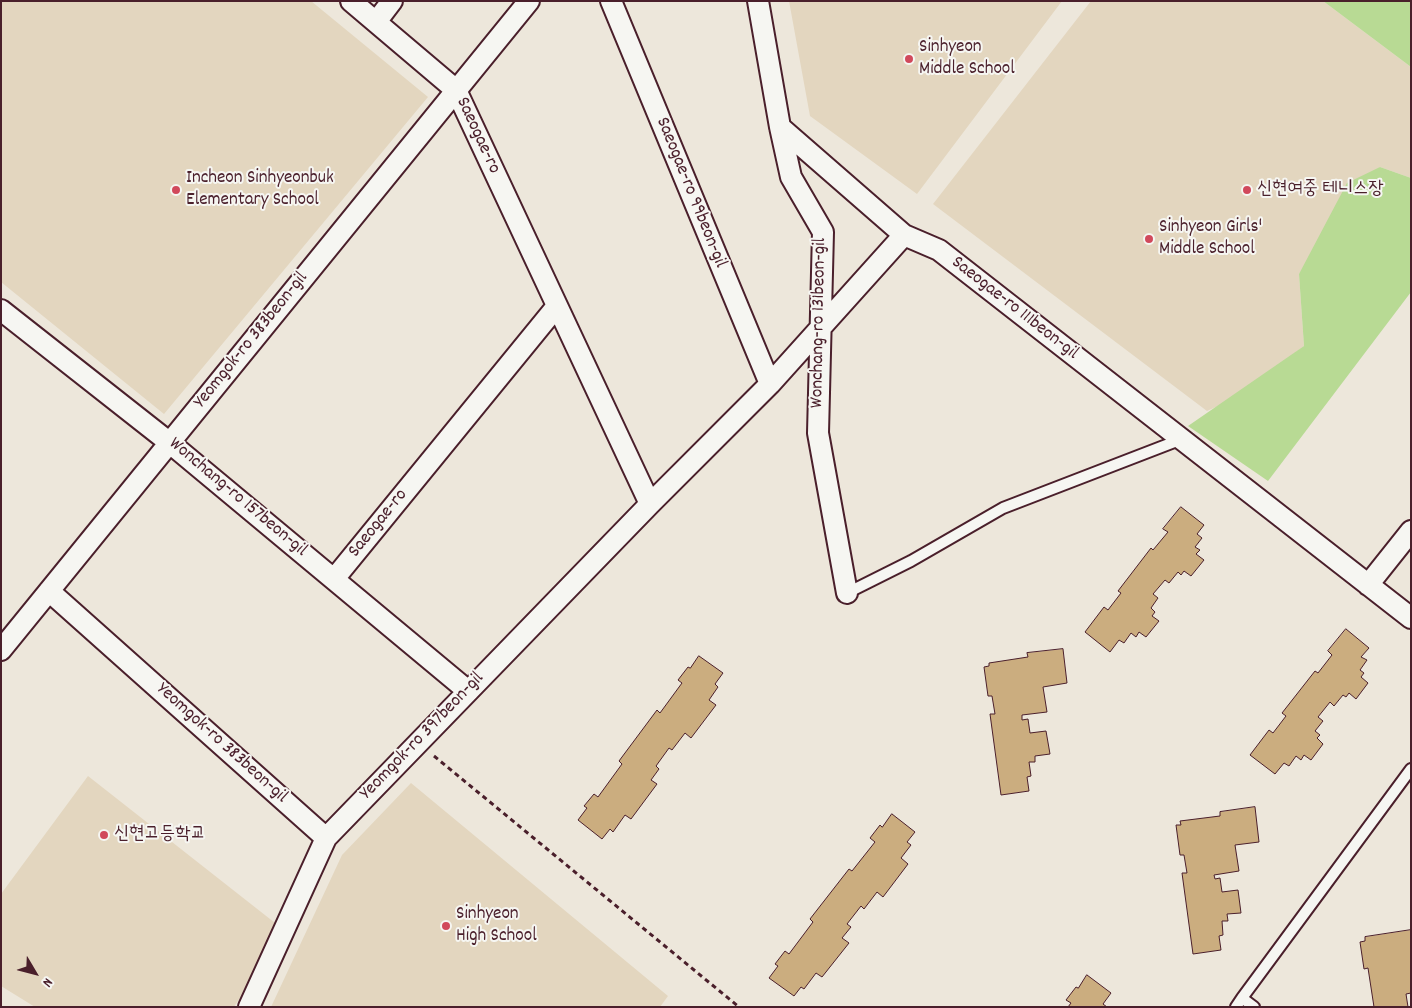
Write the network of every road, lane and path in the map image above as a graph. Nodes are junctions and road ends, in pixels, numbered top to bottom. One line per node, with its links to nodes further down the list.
1 (351, 1): 6 (street, Saeogae-ro)
2 (392, 1): 6 (street)
3 (529, 1): 7 (street)
4 (611, 1): 13 (street, Saeogae-ro 99beon-gil)
5 (758, 1): 8 (street, Wonchang-ro 131beon-gil)
6 (376, 22): 7 (street, Saeogae-ro)
7 (456, 90): 10 (street, Saeogae-ro); 15 (street, Yeomgok-ro 383beon-gil)
8 (780, 127): 9 (street, Saeogae-ro 111beon-gil); 12 (street, Wonchang-ro 131beon-gil)
9 (904, 235): 12 (street); 14 (street, Saeogae-ro 111beon-gil)
10 (557, 306): 16 (street, Saeogae-ro); 18 (street, Saeogae-ro)
11 (1, 310): 15 (street, Wonchang-ro 157beon-gil)
12 (820, 327): 13 (street); 21 (street, Wonchang-ro 131beon-gil)
13 (770, 384): 16 (street)
14 (1182, 439): 19 (street, Saeogae-ro 111beon-gil); 21 (lane)
15 (170, 442): 18 (street, Wonchang-ro 157beon-gil); 20 (street, Yeomgok-ro 383beon-gil)
16 (650, 504): 24 (street, Yeomgok-ro 397beon-gil)
17 (1411, 531): 19 (street)
18 (334, 579): 24 (street, Wonchang-ro 157beon-gil)
19 (1368, 585): 22 (street, Saeogae-ro 111beon-gil)
20 (49, 591): 23 (street, Yeomgok-ro 383beon-gil); 27 (street, Yeomgok-ro 383beon-gil)
21 (847, 593)
22 (1411, 618)
23 (1, 650)
24 (468, 691): 27 (street, Yeomgok-ro 397beon-gil)
25 (434, 756): 30 (path)
26 (1411, 769): 28 (lane)
27 (326, 838): 29 (street, Yeomgok-ro 397beon-gil)
28 (1242, 998): 31 (lane); 32 (lane)
29 (249, 1007)
30 (739, 1007)
31 (1236, 1007)
32 (1254, 1007)

